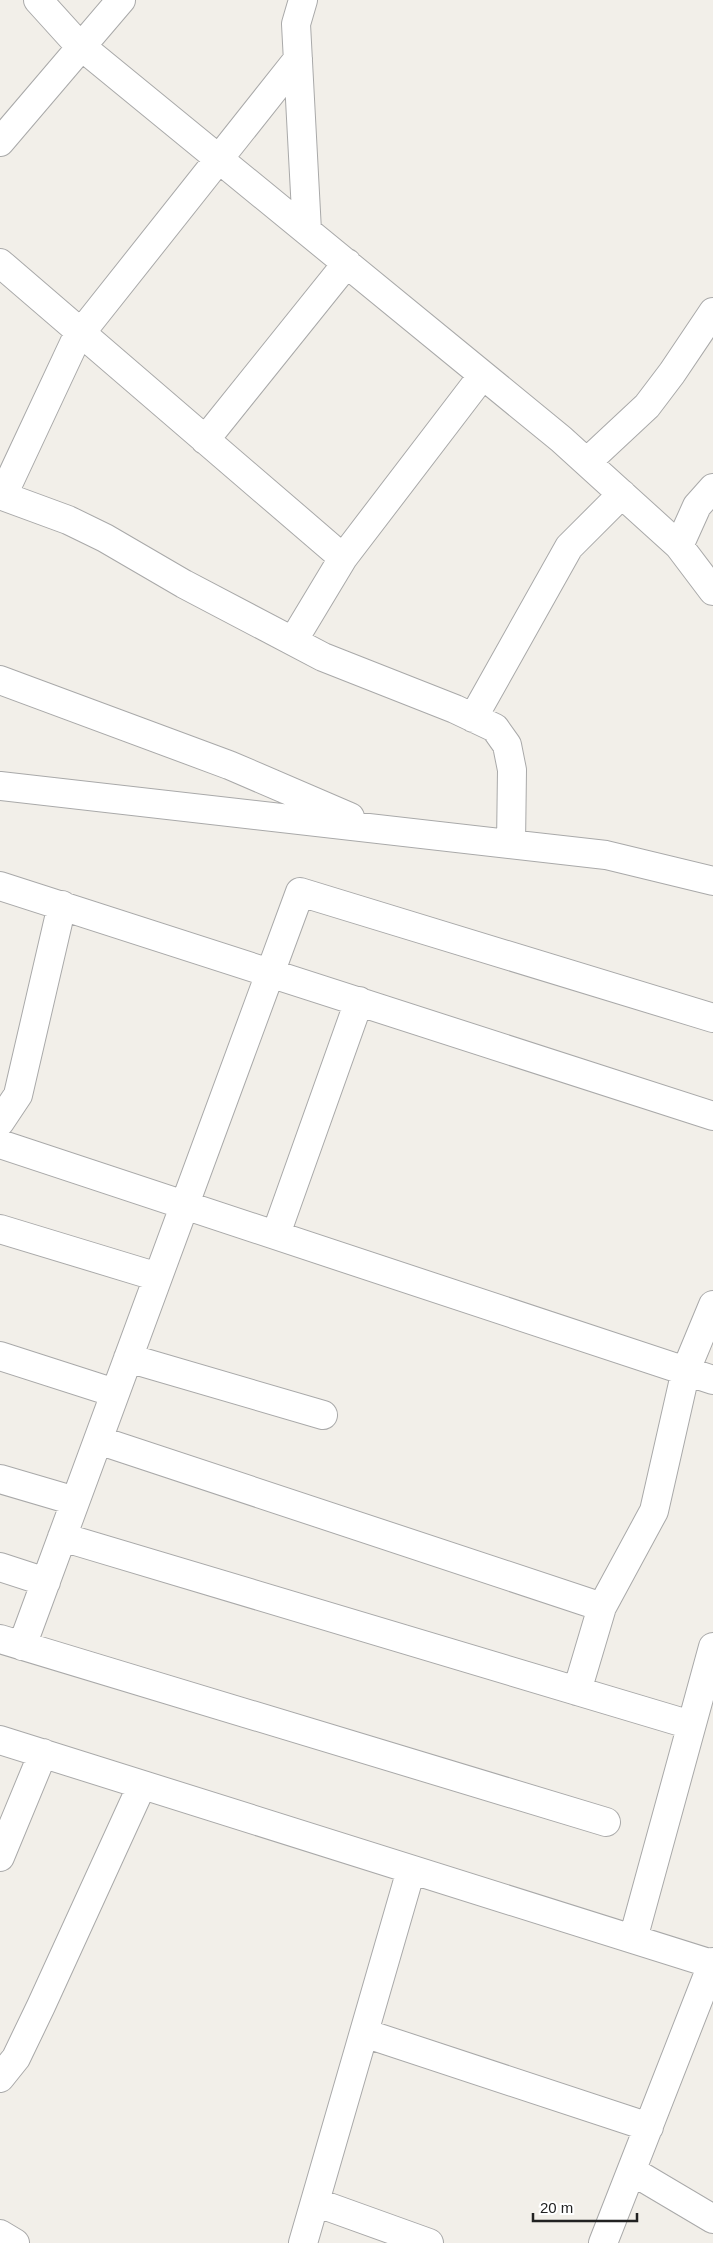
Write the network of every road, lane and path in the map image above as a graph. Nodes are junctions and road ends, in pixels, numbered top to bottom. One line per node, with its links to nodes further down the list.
1 (38, 0): 4 (street)
2 (121, 0): 4 (street)
3 (303, 0): 5 (street)
4 (81, 46): 6 (street); 7 (street)
5 (298, 59): 7 (street); 8 (street)
6 (0, 142)
7 (219, 159): 8 (street); 12 (street)
8 (307, 231): 10 (street)
9 (0, 264): 12 (street)
10 (347, 264): 13 (street); 14 (street)
11 (713, 312): 15 (street)
12 (81, 333): 14 (street); 18 (street)
13 (482, 376): 15 (street); 20 (street)
14 (205, 440): 20 (street)
15 (587, 462): 17 (street)
16 (713, 488): 19 (street)
17 (622, 494): 19 (street); 24 (street)
18 (2, 495): 22 (street)
19 (679, 546): 21 (street)
20 (343, 558): 22 (street)
21 (713, 591)
22 (293, 641): 24 (street)
23 (0, 680): 26 (street)
24 (473, 718): 27 (street)
25 (0, 786): 26 (street)
26 (375, 828): 27 (street)
27 (511, 844): 28 (street)
28 (713, 881)
29 (0, 886): 30 (street)
30 (62, 905): 31 (street); 35 (street)
31 (270, 972): 32 (street); 33 (street); 37 (street)
32 (358, 1001): 34 (street); 39 (street)
33 (713, 1018)
34 (713, 1116)
35 (0, 1122)
36 (0, 1144): 37 (street)
37 (185, 1205): 39 (street); 40 (street)
38 (0, 1229): 40 (street)
39 (276, 1234): 44 (street)
40 (158, 1277): 43 (street)
41 (713, 1305): 44 (street)
42 (0, 1356): 46 (street)
43 (128, 1358): 46 (street); 47 (street)
44 (686, 1370): 45 (street); 54 (street)
45 (713, 1380)
46 (115, 1393): 48 (street)
47 (323, 1415)
48 (98, 1440): 50 (street); 54 (street)
49 (0, 1479): 50 (street)
50 (76, 1502): 51 (street)
51 (62, 1537): 53 (street); 57 (street)
52 (0, 1567): 53 (street)
53 (46, 1582): 55 (street)
54 (602, 1607): 57 (street)
55 (11, 1643): 62 (street)
56 (713, 1647): 58 (street)
57 (577, 1691): 58 (street)
58 (691, 1725): 65 (street)
59 (0, 1740): 60 (street)
60 (43, 1754): 61 (street); 63 (street)
61 (142, 1785): 64 (street); 69 (street)
62 (606, 1822)
63 (0, 1857)
64 (411, 1870): 65 (street); 68 (street)
65 (633, 1939): 66 (street)
66 (712, 1963): 67 (street)
67 (704, 2010): 70 (street)
68 (364, 2033): 70 (street); 72 (street)
69 (0, 2078)
70 (649, 2127): 71 (street)
71 (632, 2171): 73 (street); 78 (street)
72 (315, 2202): 76 (street); 77 (street)
73 (713, 2219)
74 (0, 2234): 75 (street)
75 (15, 2243)
76 (303, 2243)
77 (429, 2243)
78 (604, 2243)

